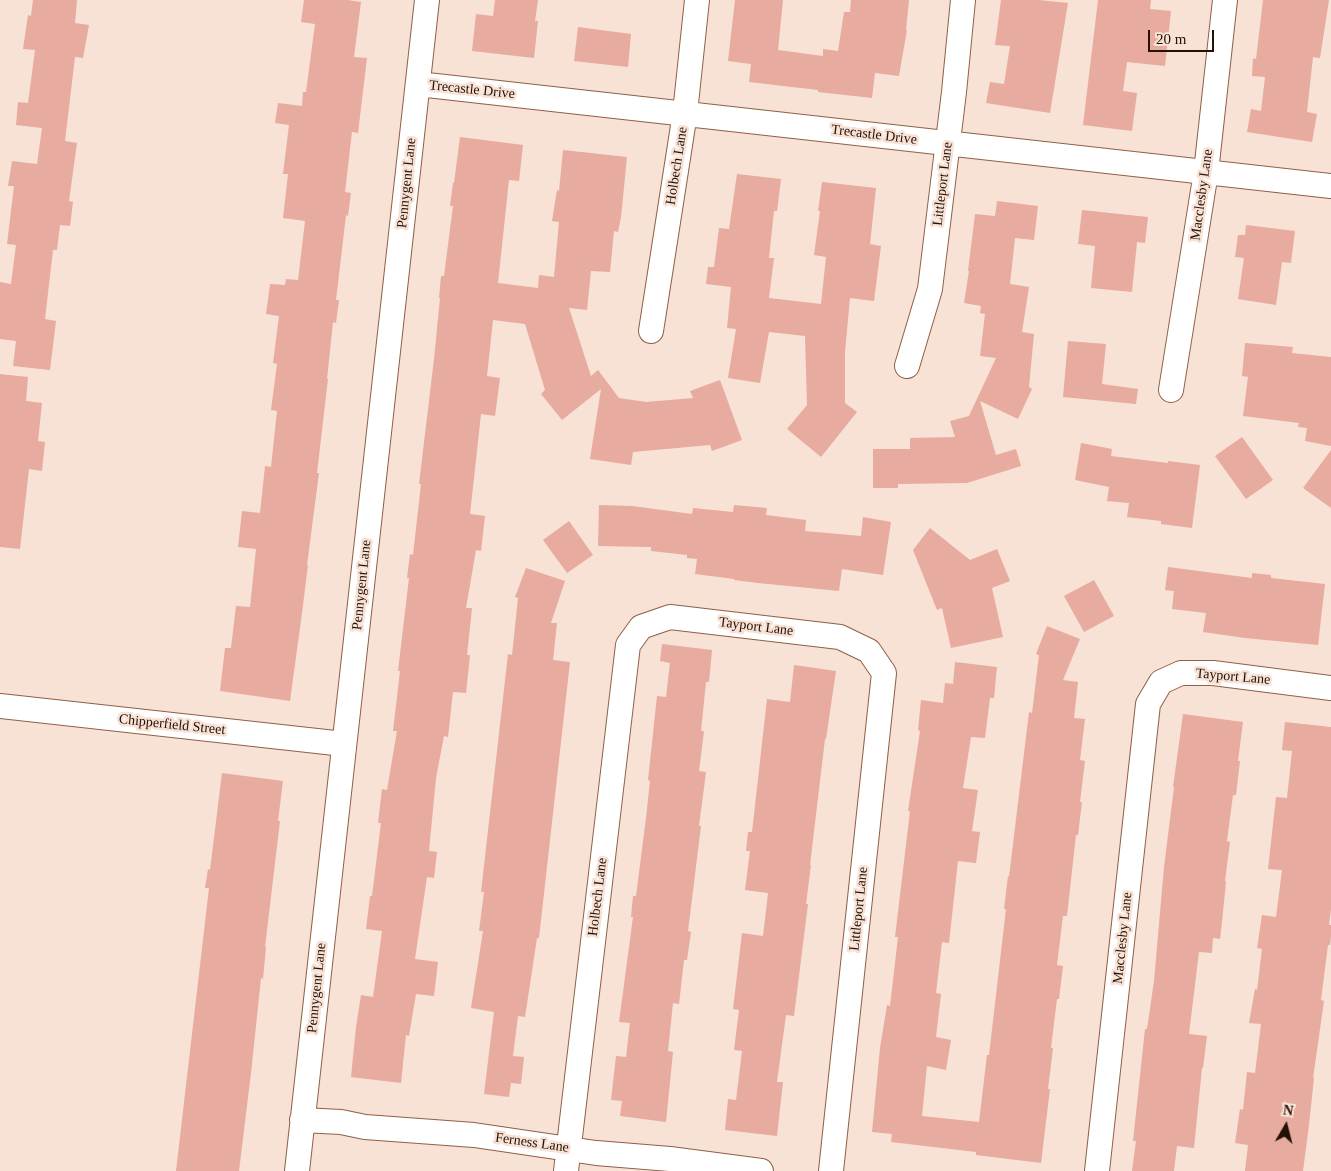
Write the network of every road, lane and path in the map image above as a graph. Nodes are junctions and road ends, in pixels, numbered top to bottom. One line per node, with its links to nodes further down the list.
1 (427, 0): 5 (street, Pennygent Lane)
2 (697, 0): 6 (street, Holbech Lane)
3 (963, 0): 7 (street, Littleport Lane)
4 (1224, 0): 8 (street, Macclesby Lane)
5 (418, 84): 6 (street, Trecastle Drive); 18 (street, Pennygent Lane)
6 (685, 113): 7 (street, Trecastle Drive); 10 (street, Holbech Lane)
7 (948, 144): 8 (street, Trecastle Drive); 11 (street, Littleport Lane)
8 (1206, 172): 9 (street, Trecastle Drive); 12 (street, Macclesby Lane)
9 (1331, 186)
10 (651, 331)
11 (907, 366)
12 (1171, 390)
13 (641, 627): 14 (street, Tayport Lane); 20 (street, Holbech Lane)
14 (869, 651): 23 (street, Littleport Lane)
15 (1331, 688): 16 (street, Tayport Lane)
16 (1148, 704): 24 (street, Macclesby Lane)
17 (0, 706): 18 (street, Chipperfield Street)
18 (344, 744): 19 (street, Pennygent Lane)
19 (302, 1120): 20 (street, Ferness Lane); 21 (street, Pennygent Lane)
20 (568, 1160): 22 (street, Ferness Lane)
21 (296, 1171)
22 (760, 1171)
23 (831, 1171)
24 (1097, 1171)

